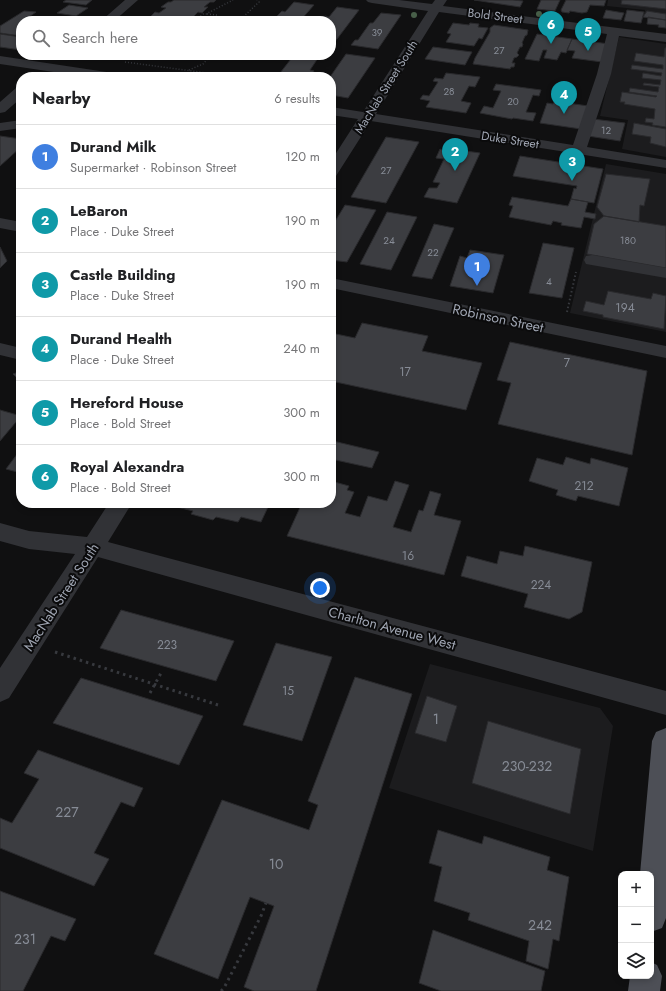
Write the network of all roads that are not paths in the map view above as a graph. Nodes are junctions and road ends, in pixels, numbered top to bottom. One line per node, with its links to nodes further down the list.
1 (132, 0): 4 (street)
2 (372, 0): 3 (street, Bold Street)
3 (438, 4): 5 (street, Bold Street); 15 (street, MacNab Street South)
4 (113, 16)
5 (614, 32): 6 (street, Bold Street); 18 (street)
6 (666, 38)
7 (0, 60): 9 (street)
8 (57, 60): 9 (street)
9 (48, 67): 10 (street); 11 (street)
10 (42, 72)
11 (80, 72)
12 (16, 95): 13 (street)
13 (0, 109)
14 (336, 112): 15 (street, Duke Street)
15 (367, 117): 18 (street, Duke Street); 20 (street, MacNab Street South)
16 (16, 125): 17 (street)
17 (0, 127)
18 (579, 150): 19 (street, Duke Street)
19 (666, 164)
20 (336, 165)
21 (0, 223): 22 (street)
22 (16, 226)
23 (592, 260): 24 (street)
24 (666, 273)
25 (336, 284): 27 (street, Robinson Street)
26 (0, 349): 28 (street)
27 (666, 352)
28 (16, 353)
29 (118, 508): 31 (street, MacNab Street South)
30 (0, 532): 31 (street, Charlton Avenue West)
31 (93, 547): 32 (street, MacNab Street South); 33 (street, Charlton Avenue West)
32 (0, 690)
33 (666, 703)
34 (666, 741): 35 (main road)
35 (663, 817): 36 (main road)
36 (652, 907)
37 (646, 979): 38 (main road)
38 (644, 991)

